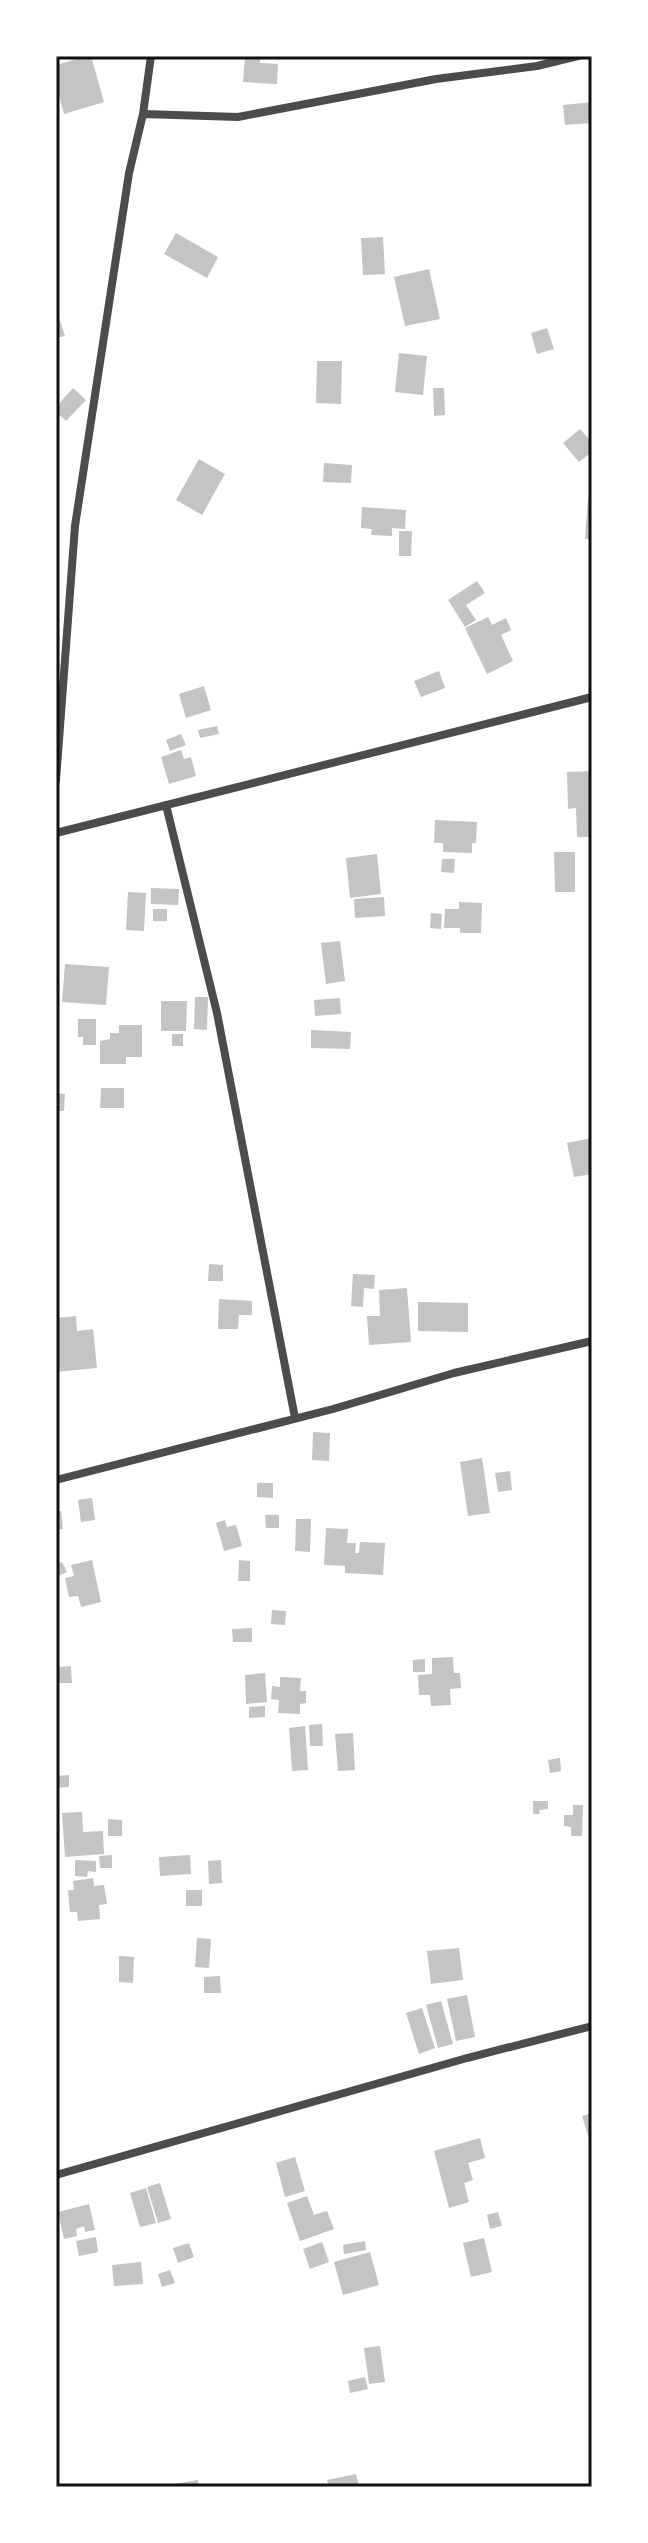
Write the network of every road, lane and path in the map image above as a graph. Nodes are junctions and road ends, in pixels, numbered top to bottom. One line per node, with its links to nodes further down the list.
1 (151, 56): 3 (street)
2 (578, 56): 3 (street)
3 (143, 114): 5 (street)
4 (592, 697): 6 (street)
5 (56, 780)
6 (166, 805): 7 (street); 9 (street)
7 (56, 833)
8 (592, 1341): 9 (street)
9 (295, 1418): 10 (street)
10 (56, 1480)
11 (592, 2026): 12 (street)
12 (56, 2175)

